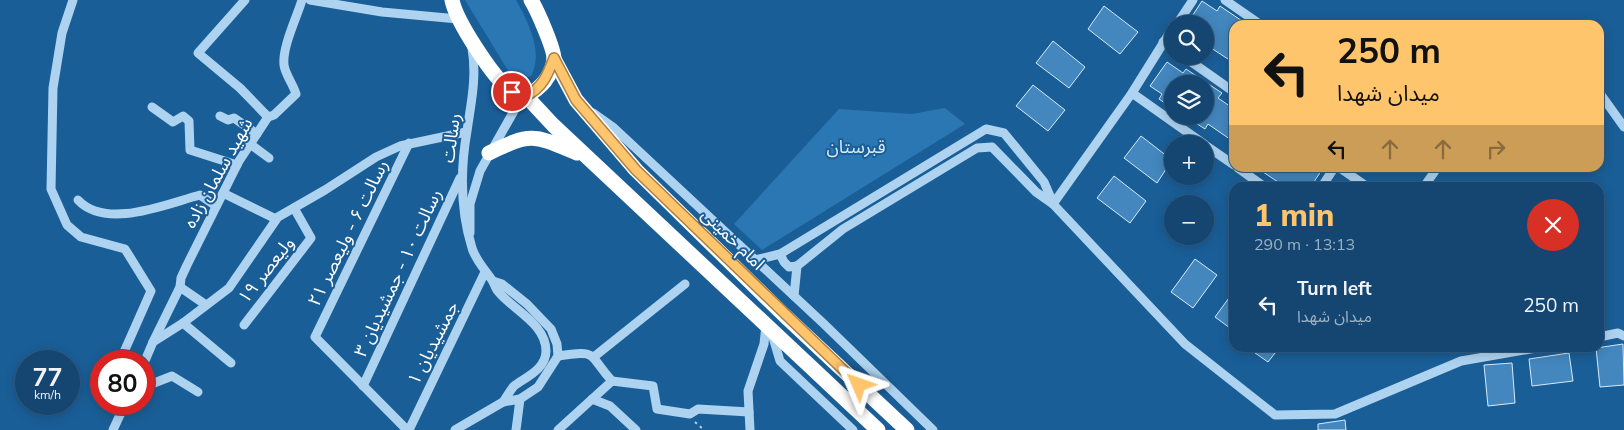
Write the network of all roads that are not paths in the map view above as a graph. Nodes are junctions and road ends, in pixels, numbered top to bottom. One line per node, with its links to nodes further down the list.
1 (73, 0): 65 (street)
2 (245, 0): 23 (street)
3 (302, 0): 23 (street, شهید سلمان زاده)
4 (310, 0): 9 (street)
5 (443, 0): 9 (street)
6 (531, 0): 14 (highway, امام خمینی)
7 (1193, 0): 10 (street)
8 (1225, 0): 11 (street)
9 (455, 10): 12 (highway)
10 (1182, 15)
11 (1254, 20)
12 (471, 38): 18 (highway); 26 (street, رسالت)
13 (1163, 42): 17 (street)
14 (554, 58): 18 (highway); 20 (highway, امام خمینی)
15 (1196, 65): 16 (street)
16 (1229, 88)
17 (1132, 93): 28 (street); 45 (street)
18 (524, 96): 33 (street, رسالت); 34 (highway)
19 (1604, 99): 24 (street)
20 (576, 100): 51 (street); 72 (highway, امام خمینی)
21 (152, 107): 37 (street)
22 (220, 116): 27 (street)
23 (268, 117): 27 (street, شهید سلمان زاده)
24 (1624, 127)
25 (994, 131): 31 (street); 45 (street); 50 (street)
26 (466, 132): 30 (street); 40 (street, رسالت)
27 (256, 134): 29 (street, شهید سلمان زاده)
28 (1191, 135)
29 (250, 144): 35 (street); 37 (street, شهید سلمان زاده)
30 (409, 144): 47 (street); 75 (street, رسالت ۶ - ولیعصر ۲۱)
31 (992, 147): 45 (street); 52 (street)
32 (1214, 151): 36 (street)
33 (489, 153): 34 (highway); 49 (street, رسالت)
34 (586, 157): 61 (highway)
35 (269, 158)
36 (1229, 162)
37 (237, 166): 43 (street, شهید سلمان زاده)
38 (1244, 172): 41 (street)
39 (1346, 172): 42 (street)
40 (462, 174): 49 (street, رسالت); 75 (street, رسالت ۱۰ - جمشیدیان ۳)
41 (1258, 182)
42 (1360, 182)
43 (223, 193): 46 (street, شهید سلمان زاده); 48 (street)
44 (78, 200): 46 (street)
45 (1053, 204): 67 (street)
46 (216, 206): 56 (street, شهید سلمان زاده)
47 (294, 208): 48 (street); 60 (street, ولیعصر ۱۹)
48 (276, 219): 58 (street)
49 (470, 241): 53 (street, رسالت)
50 (780, 254): 51 (street); 52 (street)
51 (755, 260): 57 (street)
52 (797, 266): 57 (street)
53 (486, 272): 54 (street, رسالت); 84 (street, جمشیدیان ۱)
54 (493, 281): 68 (street, رسالت); 79 (street, رسالت)
55 (685, 284): 69 (street)
56 (180, 287): 58 (street); 64 (street, شهید سلمان زاده)
57 (794, 296): 70 (street)
58 (206, 305): 59 (street)
59 (183, 323): 64 (street); 71 (street)
60 (244, 325)
61 (769, 327): 80 (street); 89 (street); 90 (highway)
62 (1604, 336): 63 (street)
63 (1624, 336)
64 (153, 342): 66 (street, شهید سلمان زاده)
65 (125, 350)
66 (150, 350)
67 (1511, 352)
68 (558, 356): 69 (street); 77 (street, رسالت)
69 (595, 356): 73 (street)
70 (859, 360): 72 (street); 92 (street)
71 (231, 363)
72 (847, 373): 91 (highway, امام خمینی)
73 (612, 381): 78 (street); 80 (street)
74 (155, 383): 76 (street)
75 (363, 386): 84 (street)
76 (198, 392)
77 (520, 399): 79 (street, رسالت); 86 (street)
78 (592, 399): 82 (street); 87 (street)
79 (503, 402): 85 (street, رسالت)
80 (749, 412): 88 (street)
81 (120, 415): 83 (street)
82 (561, 429)
83 (113, 430)
84 (408, 430)
85 (455, 430)
86 (516, 430)
87 (636, 430)
88 (750, 430)
89 (853, 430)
90 (878, 430)
91 (907, 430)
92 (933, 430)

